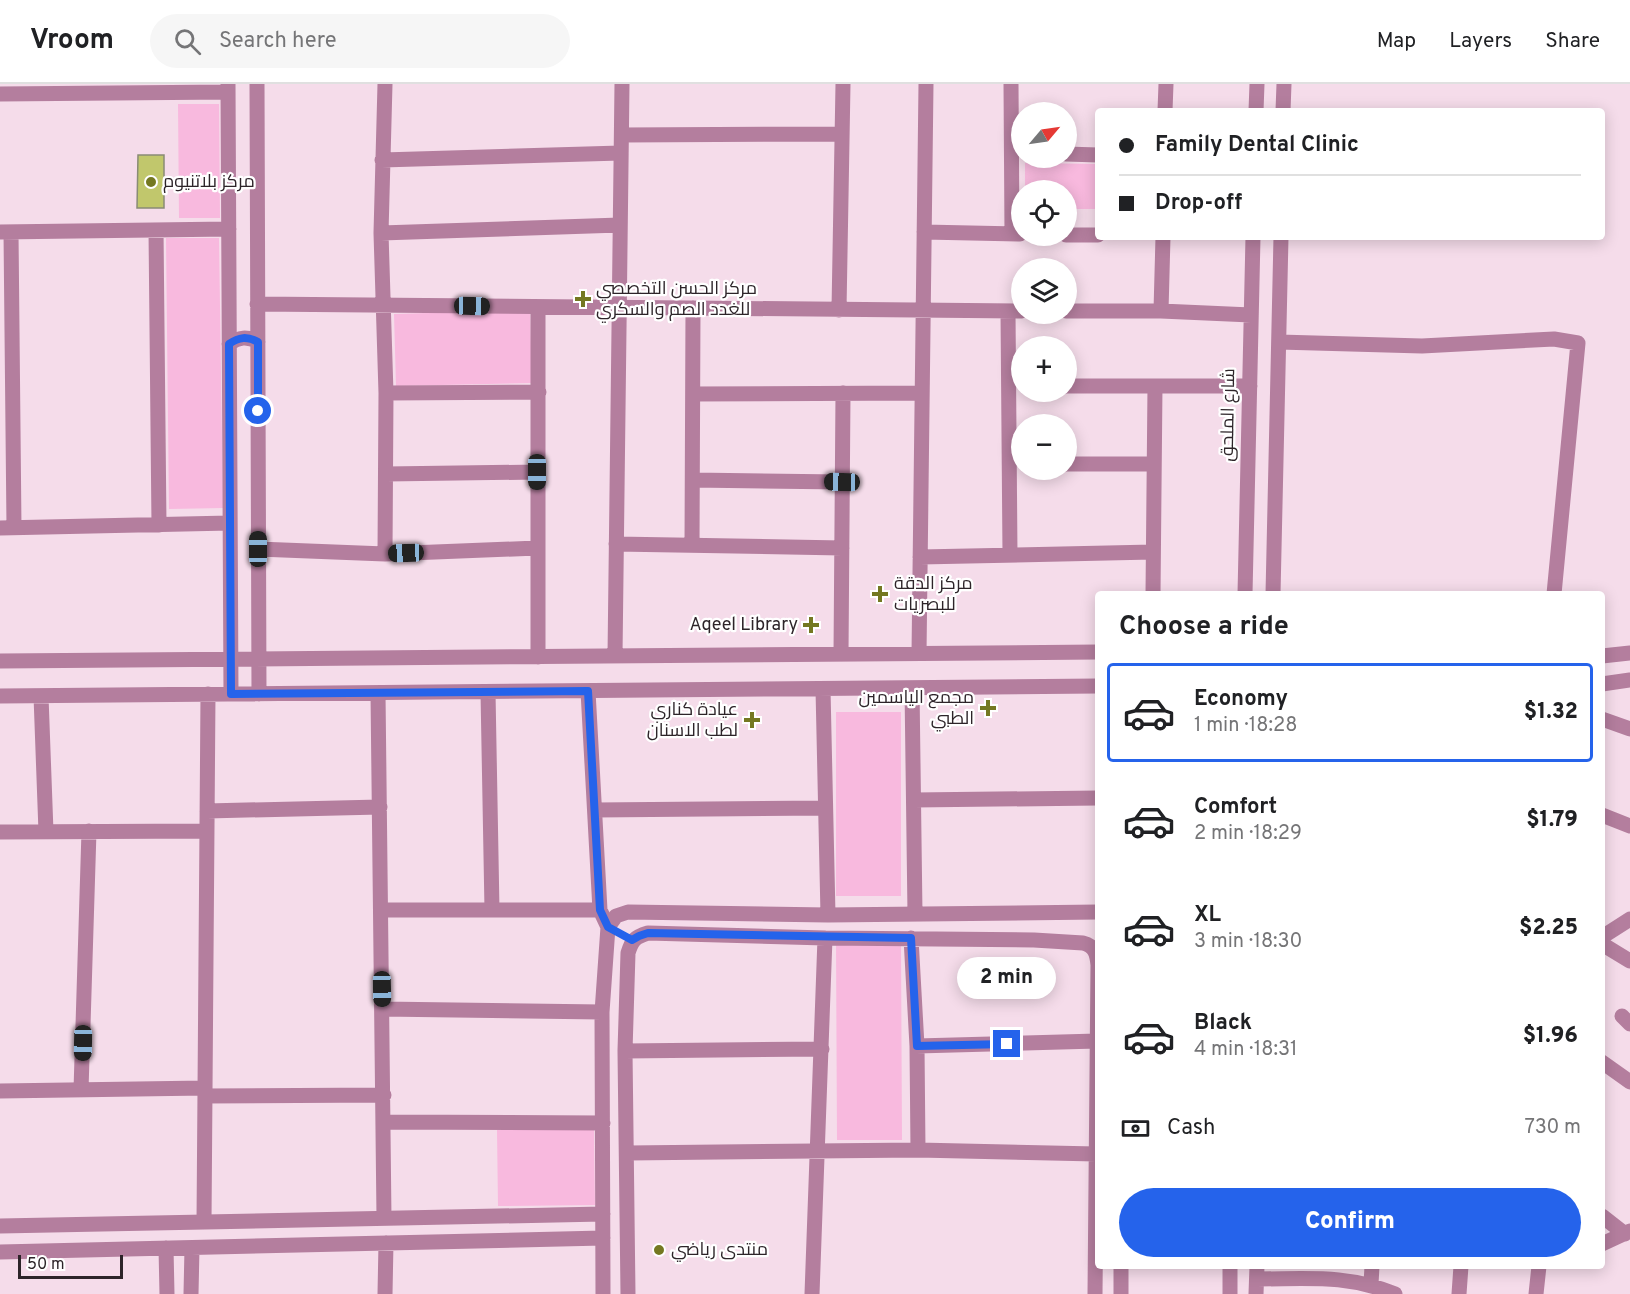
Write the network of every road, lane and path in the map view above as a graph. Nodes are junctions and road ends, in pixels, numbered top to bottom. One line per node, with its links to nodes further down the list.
1 (256, 84): 36 (street)
2 (386, 84): 21 (street)
3 (622, 84): 17 (street)
4 (843, 84): 16 (street)
5 (926, 84): 26 (street)
6 (1011, 84): 12 (street)
7 (1166, 84): 13 (street)
8 (1257, 84): 14 (street)
9 (1284, 84): 15 (street)
10 (228, 88): 11 (street); 23 (street)
11 (0, 94)
12 (1012, 102)
13 (1165, 108)
14 (1256, 108)
15 (1283, 108)
16 (842, 134): 17 (street); 40 (street)
17 (622, 135): 18 (street)
18 (621, 153): 21 (street); 22 (street)
19 (1077, 154): 20 (street)
20 (1095, 154)
21 (382, 160): 27 (street)
22 (620, 225): 27 (street); 37 (street)
23 (229, 229): 24 (street); 39 (street)
24 (156, 230): 25 (street); 65 (street)
25 (6, 232): 66 (street)
26 (924, 232): 28 (street); 41 (street)
27 (381, 233): 34 (street)
28 (1011, 234)
29 (1077, 235): 30 (street)
30 (1095, 235)
31 (1163, 240): 44 (street)
32 (1253, 240): 45 (street, شارع الملحق)
33 (1281, 240): 47 (street)
34 (384, 305): 35 (street); 36 (street); 53 (street)
35 (538, 307): 37 (street); 52 (street)
36 (257, 308): 39 (street); 46 (street)
37 (619, 308): 38 (street); 67 (street)
38 (693, 308): 40 (street); 56 (street)
39 (229, 310): 48 (street)
40 (839, 310): 41 (street)
41 (923, 311): 42 (street); 55 (street)
42 (1011, 311)
43 (1077, 311): 44 (street)
44 (1161, 311): 45 (street)
45 (1251, 315): 51 (street, شارع الملحق)
46 (258, 342): 48 (street); 71 (street)
47 (1279, 342): 78 (street); 79 (street)
48 (229, 344): 64 (street)
49 (1077, 386): 50 (street)
50 (1155, 386): 51 (street); 58 (street)
51 (1250, 386): 77 (street, شارع الملحق)
52 (539, 392): 53 (street); 59 (street)
53 (386, 393): 60 (street)
54 (843, 393): 55 (street); 56 (street); 63 (street)
55 (922, 393): 75 (street)
56 (694, 394): 61 (street)
57 (1077, 464): 58 (street)
58 (1154, 464): 72 (street)
59 (537, 472): 60 (street); 69 (street)
60 (386, 474): 73 (street)
61 (693, 480): 63 (street); 68 (street)
62 (1014, 480): 74 (street)
63 (842, 482): 70 (street)
64 (230, 523): 65 (street); 87 (street)
65 (159, 525): 66 (street)
66 (7, 528)
67 (616, 544): 68 (street); 84 (street)
68 (692, 545): 70 (street)
69 (537, 548): 73 (street); 86 (street)
70 (842, 548): 82 (street)
71 (258, 549): 73 (street); 88 (street)
72 (1154, 552): 74 (street); 76 (street)
73 (385, 554)
74 (1010, 555): 75 (street)
75 (920, 557): 83 (street)
76 (1153, 591)
77 (1245, 591)
78 (1273, 591)
79 (1554, 591)
80 (1095, 652): 83 (street)
81 (1630, 653): 85 (street)
82 (841, 654): 83 (street); 84 (street)
83 (919, 654)
84 (615, 656): 86 (street)
85 (1605, 656)
86 (538, 657): 88 (street)
87 (231, 659): 88 (street); 89 (street); 99 (street)
88 (259, 659): 100 (street)
89 (0, 661)
90 (1630, 680): 91 (street)
91 (1605, 684)
92 (1095, 686): 93 (street)
93 (912, 688): 94 (street); 106 (street)
94 (823, 689): 95 (street); 108 (street)
95 (588, 691): 96 (street); 109 (street)
96 (488, 692): 97 (street); 118 (street)
97 (378, 693): 100 (street); 107 (street)
98 (208, 694): 99 (street); 102 (street); 110 (street)
99 (231, 694): 100 (street)
100 (259, 694)
101 (0, 696): 102 (street)
102 (41, 696): 116 (street)
103 (1605, 720): 104 (street)
104 (1630, 729)
105 (1095, 798): 106 (street)
106 (914, 800): 121 (street)
107 (380, 807): 110 (street); 117 (street)
108 (824, 808): 109 (street); 122 (street)
109 (595, 810): 119 (street)
110 (207, 811): 114 (street)
111 (1605, 816): 112 (street)
112 (1630, 826)
113 (89, 831): 114 (street); 116 (street); 140 (street)
114 (207, 831): 142 (street)
115 (0, 832): 116 (street)
116 (46, 832)
117 (381, 910): 118 (street); 132 (street)
118 (492, 910): 119 (street)
119 (600, 910): 124 (street)
120 (1095, 912): 121 (street)
121 (915, 914): 122 (street)
122 (828, 915): 124 (street)
123 (1630, 919): 125 (street)
124 (608, 927): 128 (street); 133 (street)
125 (1605, 934)
126 (825, 938): 127 (street); 128 (street); 136 (street)
127 (911, 938): 130 (street); 135 (street)
128 (632, 940): 137 (street)
129 (1605, 946): 131 (street)
130 (1095, 948)
131 (1630, 961)
132 (382, 1009): 133 (street); 143 (street)
133 (603, 1012): 145 (street)
134 (1095, 1041): 135 (street)
135 (917, 1046): 147 (street)
136 (822, 1049): 137 (street); 146 (street)
137 (625, 1051): 148 (street)
138 (1605, 1064): 139 (street)
139 (1630, 1082)
140 (81, 1090): 141 (street); 142 (street)
141 (0, 1091)
142 (205, 1092): 143 (street); 153 (street)
143 (384, 1095): 144 (street)
144 (384, 1122): 145 (street); 151 (street)
145 (603, 1123): 150 (street)
146 (818, 1150): 147 (street); 148 (street); 175 (street)
147 (918, 1150): 149 (street)
148 (628, 1153): 174 (street)
149 (1095, 1154)
150 (603, 1214): 151 (street); 156 (street)
151 (384, 1218): 153 (street)
152 (1605, 1218): 155 (street)
153 (204, 1222): 154 (street)
154 (0, 1226)
155 (1628, 1232): 158 (street)
156 (603, 1238): 157 (street); 173 (street)
157 (386, 1243): 160 (street); 172 (street)
158 (1605, 1243)
159 (166, 1248): 160 (street); 161 (street); 170 (street)
160 (192, 1248): 171 (street)
161 (0, 1252)
162 (1095, 1269): 176 (street)
163 (1121, 1269): 177 (street)
164 (1230, 1269): 178 (street)
165 (1372, 1269): 169 (street)
166 (1461, 1269): 180 (street)
167 (1539, 1269): 181 (street)
168 (1257, 1280): 169 (street)
169 (1371, 1284): 179 (street)
170 (167, 1294)
171 (191, 1294)
172 (385, 1294)
173 (603, 1294)
174 (628, 1294)
175 (812, 1294)
176 (1095, 1294)
177 (1121, 1294)
178 (1230, 1294)
179 (1395, 1294)
180 (1459, 1294)
181 (1536, 1294)

